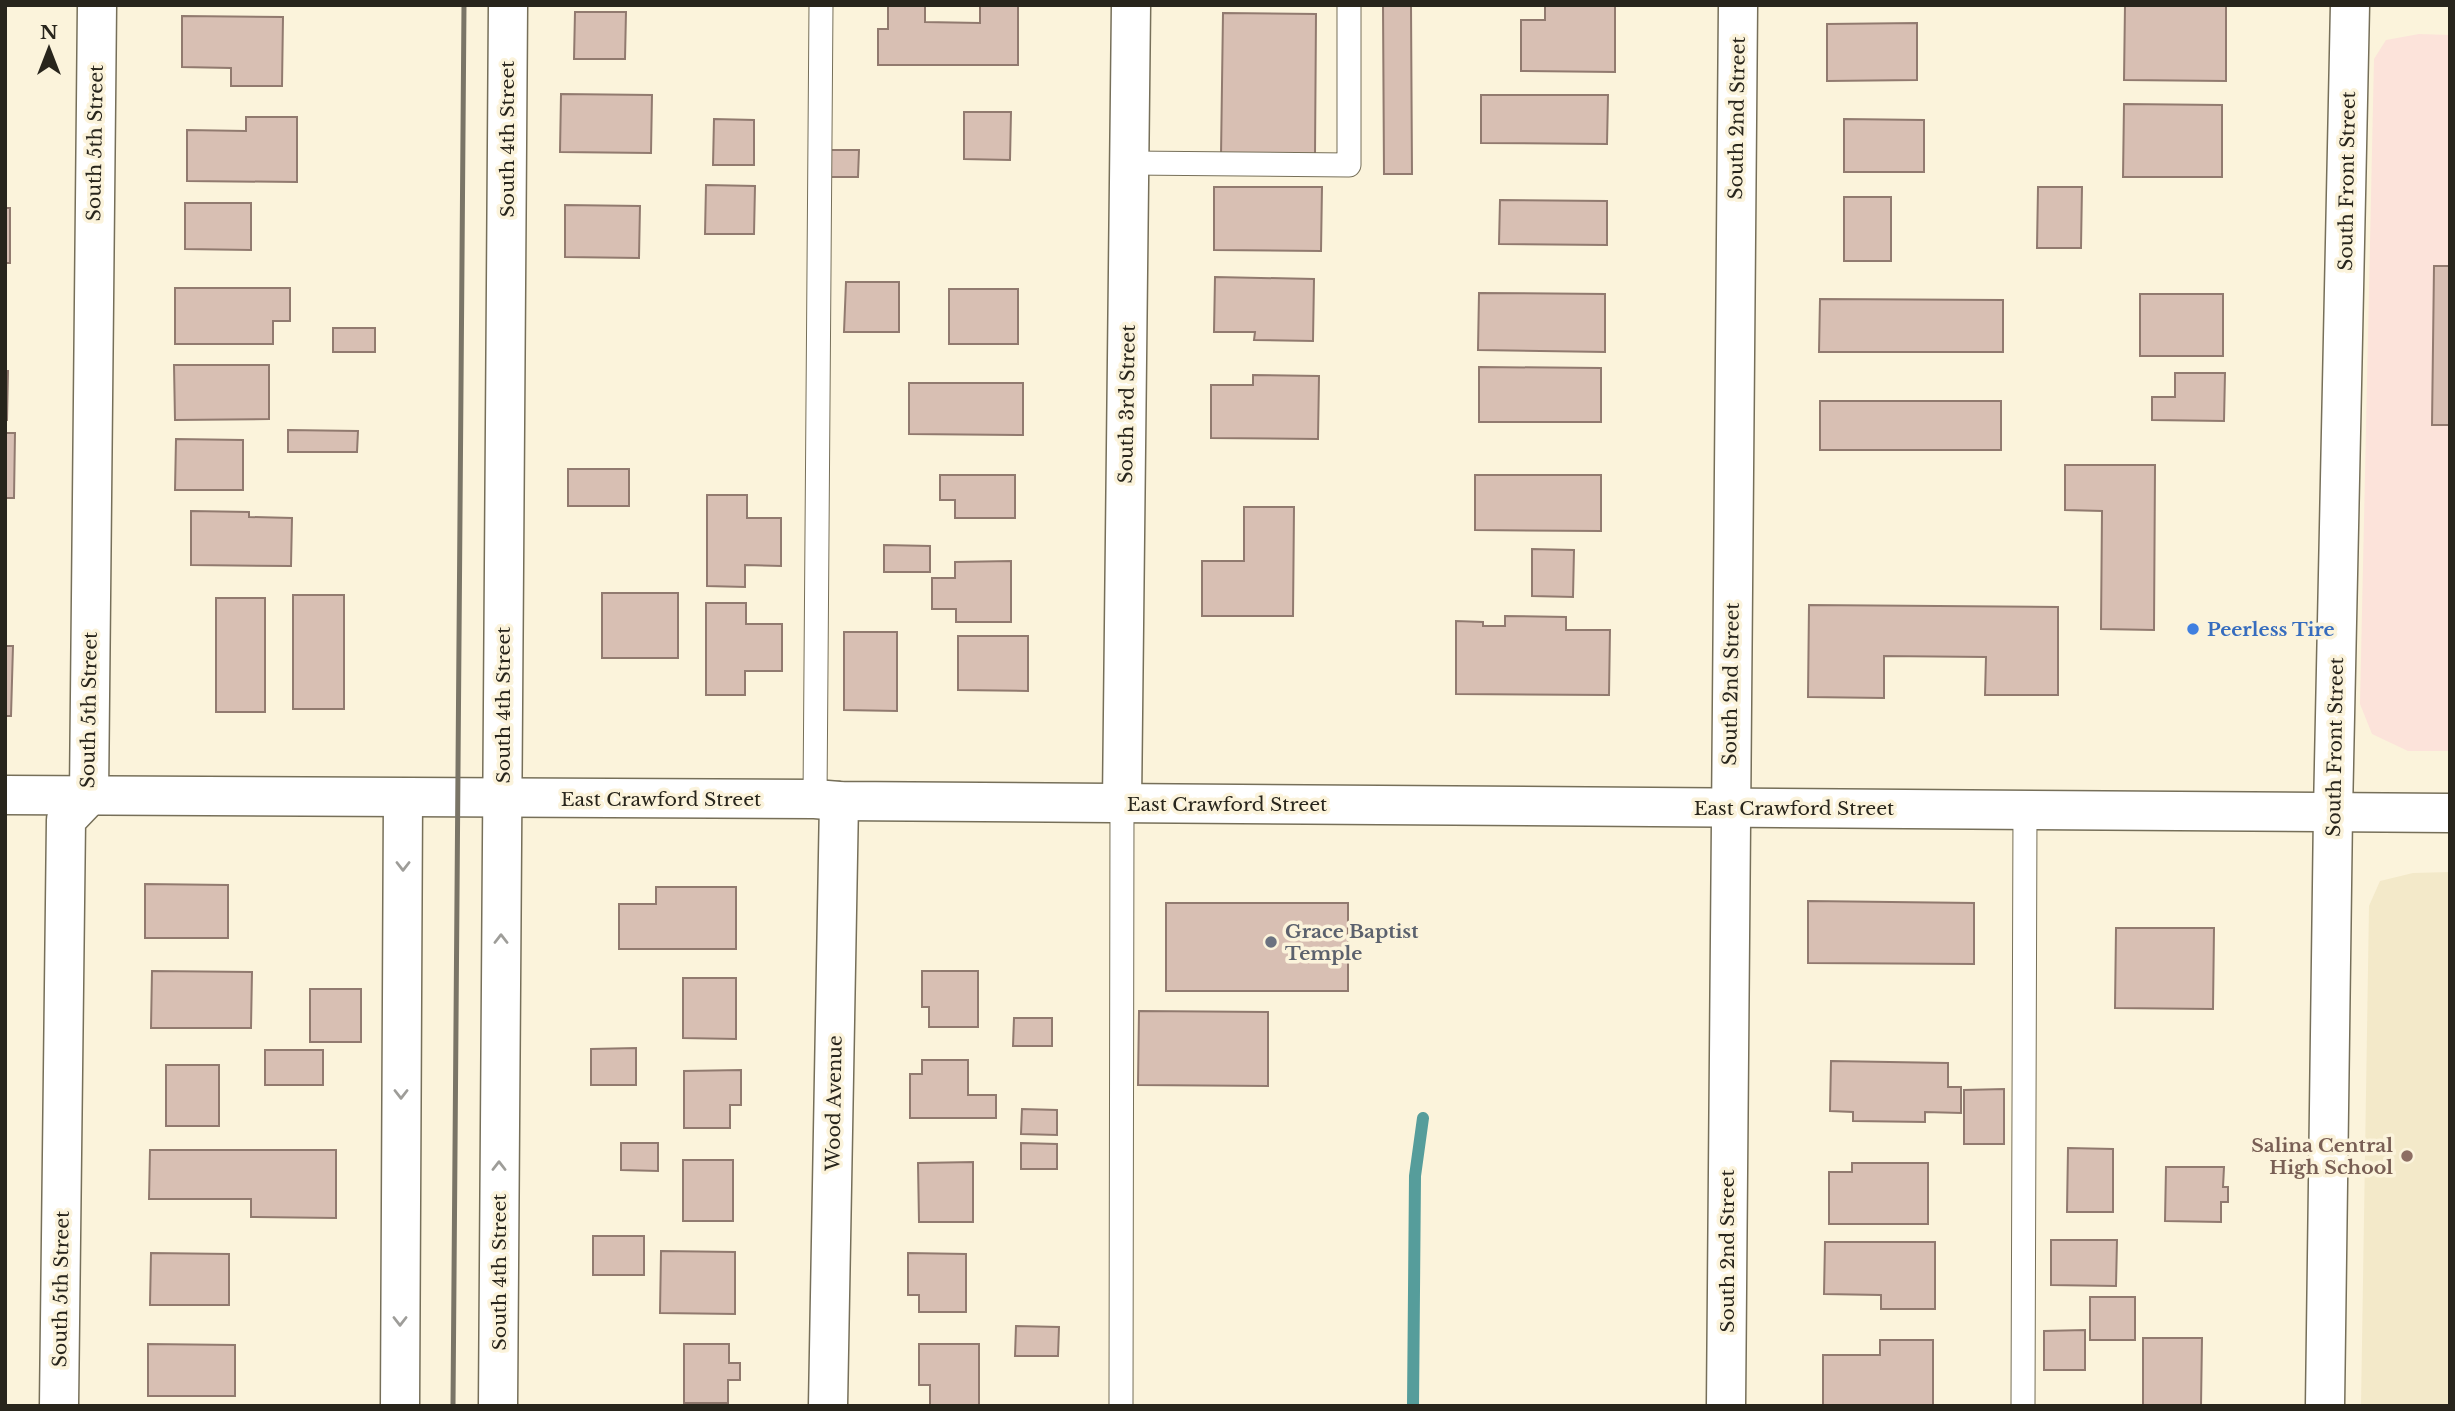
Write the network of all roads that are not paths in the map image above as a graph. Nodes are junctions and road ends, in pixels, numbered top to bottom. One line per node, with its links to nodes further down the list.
1 (97, 5): 10 (street, South 5th Street)
2 (508, 5): 12 (street, South 4th Street)
3 (821, 5): 13 (lane)
4 (1131, 5): 8 (street, South 3rd Street)
5 (1349, 5): 8 (lane)
6 (1738, 5): 15 (street, South 2nd Street)
7 (2350, 5): 17 (street, South Front Street)
8 (1129, 163): 14 (street, South 3rd Street)
9 (5, 795): 10 (street, East Crawford Street)
10 (89, 796): 11 (street, East Crawford Street); 19 (street, South 5th Street)
11 (403, 798): 12 (street, East Crawford Street); 20 (street, one-way to 20)
12 (502, 799): 13 (street, East Crawford Street); 21 (street, South 4th Street, one-way to 12)
13 (827, 800): 14 (street, East Crawford Street); 22 (street, Wood Avenue)
14 (1122, 803): 15 (street, East Crawford Street); 23 (lane)
15 (1730, 808): 16 (street, East Crawford Street); 24 (street, South 2nd Street)
16 (2025, 810): 17 (street, East Crawford Street); 25 (lane)
17 (2333, 812): 18 (street, East Crawford Street); 26 (street, South Front Street)
18 (2450, 813)
19 (59, 1406)
20 (400, 1406)
21 (498, 1406)
22 (828, 1406)
23 (1121, 1406)
24 (1726, 1406)
25 (2023, 1406)
26 (2325, 1406)

